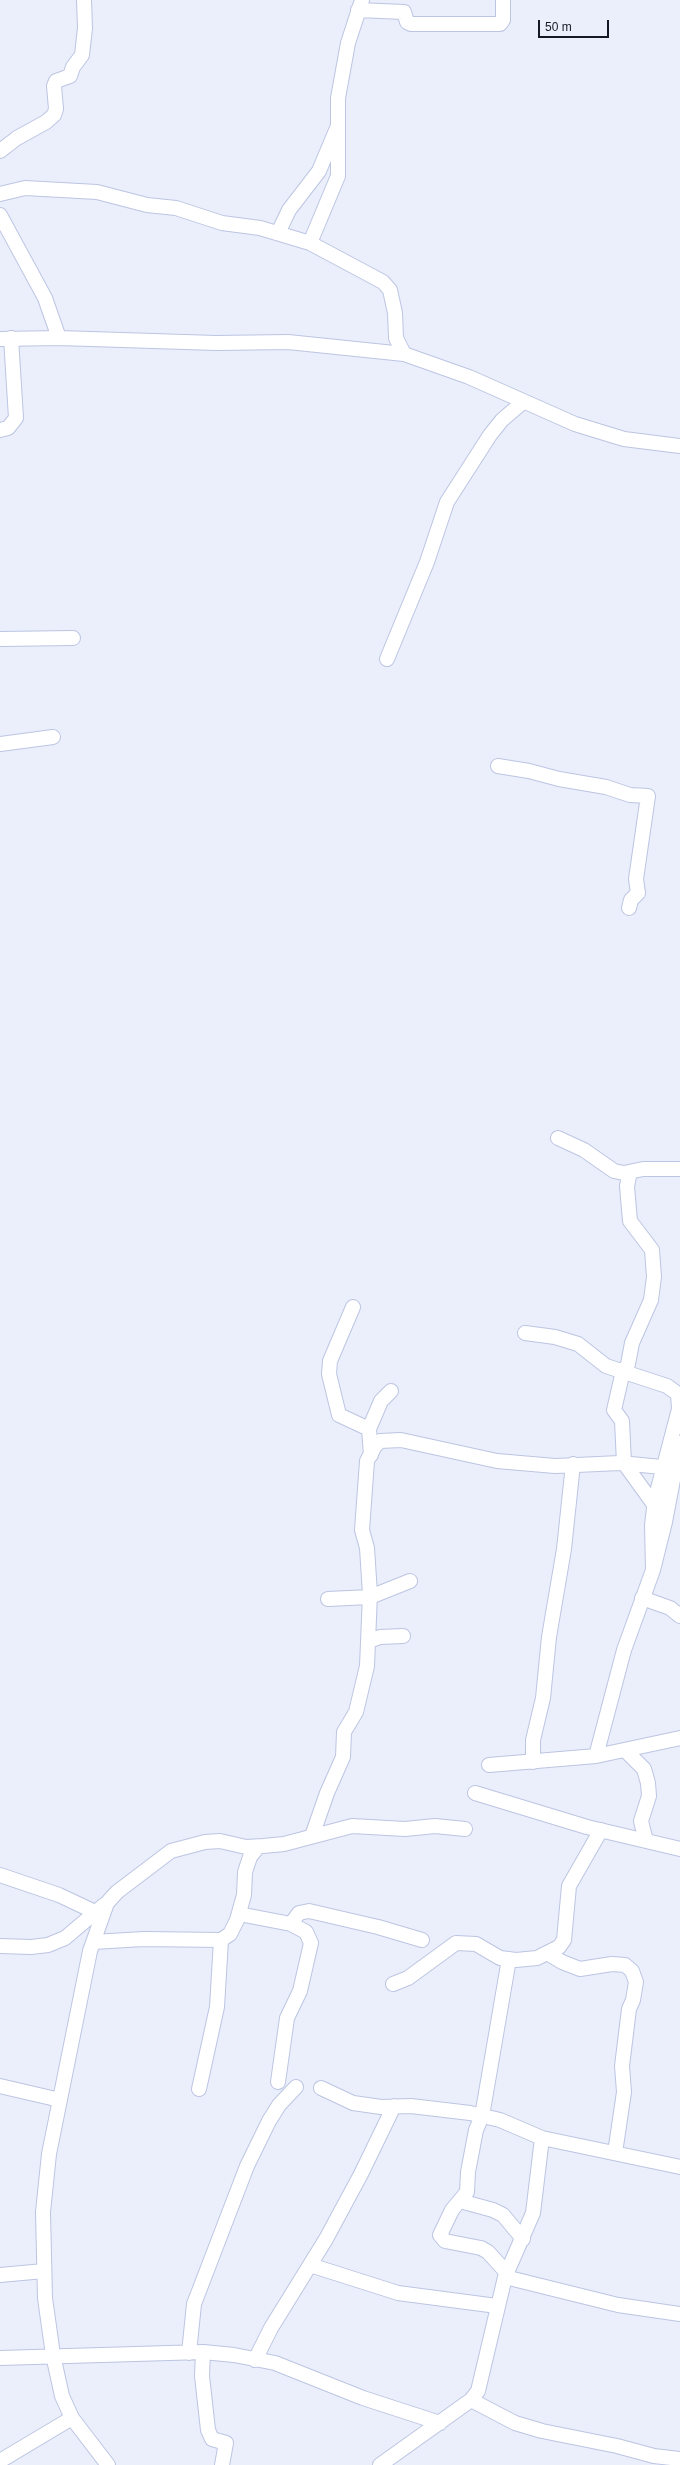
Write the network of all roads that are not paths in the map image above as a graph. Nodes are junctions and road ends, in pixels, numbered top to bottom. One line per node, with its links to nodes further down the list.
1 (84, 0): 5 (street)
2 (503, 0): 3 (street)
3 (360, 5): 4 (street)
4 (338, 126): 8 (street); 9 (street)
5 (0, 151)
6 (0, 194): 8 (street)
7 (0, 215): 10 (street)
8 (278, 234): 9 (street)
9 (310, 243): 12 (street)
10 (60, 338): 11 (street); 12 (street)
11 (6, 339): 14 (street)
12 (404, 354): 13 (street)
13 (523, 402): 15 (street); 18 (street)
14 (0, 430)
15 (680, 446)
16 (73, 638): 17 (street)
17 (0, 639)
18 (387, 659)
19 (52, 737): 20 (street)
20 (0, 744)
21 (498, 766): 22 (street)
22 (629, 908)
23 (558, 1138): 25 (street)
24 (680, 1169): 25 (street)
25 (630, 1172): 28 (street)
26 (353, 1307): 30 (street)
27 (525, 1333): 28 (street)
28 (624, 1372): 33 (street); 35 (street)
29 (391, 1391): 30 (street)
30 (369, 1429): 32 (street)
31 (680, 1443): 37 (street)
32 (371, 1455): 34 (street); 39 (street)
33 (624, 1463): 34 (street); 35 (street); 36 (street)
34 (573, 1464): 48 (street)
35 (662, 1468): 36 (street)
36 (654, 1506): 37 (street)
37 (653, 1570): 40 (street)
38 (410, 1580): 39 (street)
39 (370, 1597): 41 (street); 44 (street)
40 (642, 1598): 42 (street); 47 (street)
41 (328, 1599)
42 (680, 1616)
43 (403, 1636): 44 (street)
44 (369, 1641): 53 (street)
45 (680, 1738): 46 (street)
46 (625, 1750): 47 (street); 54 (street)
47 (596, 1756): 48 (street)
48 (533, 1762): 49 (street)
49 (489, 1765)
50 (475, 1792): 52 (street)
51 (465, 1829): 53 (street)
52 (601, 1830): 54 (street); 66 (street)
53 (312, 1836): 55 (street)
54 (646, 1841): 56 (street)
55 (258, 1847): 58 (street); 60 (street)
56 (680, 1849)
57 (0, 1875): 59 (street)
58 (106, 1903): 59 (street); 64 (street)
59 (95, 1912): 65 (street)
60 (239, 1914): 61 (street); 62 (street)
61 (291, 1924): 63 (street); 69 (street)
62 (221, 1940): 64 (street); 73 (street)
63 (422, 1940)
64 (93, 1942): 74 (street)
65 (0, 1946)
66 (547, 1954): 67 (street); 78 (street)
67 (509, 1959): 68 (street); 76 (street)
68 (393, 1984)
69 (278, 2082)
70 (0, 2086): 74 (street)
71 (296, 2087): 88 (street)
72 (321, 2088): 75 (street)
73 (199, 2089)
74 (60, 2100): 83 (street)
75 (394, 2106): 76 (street); 82 (street)
76 (482, 2116): 77 (street); 80 (street)
77 (542, 2138): 78 (street); 81 (street)
78 (615, 2153): 79 (street)
79 (680, 2167)
80 (460, 2202): 81 (street); 85 (street)
81 (523, 2239): 85 (street)
82 (310, 2265): 86 (street); 91 (street)
83 (44, 2271): 84 (street); 89 (street)
84 (0, 2275)
85 (506, 2275): 86 (street); 87 (street)
86 (498, 2306): 92 (street)
87 (680, 2314)
88 (196, 2352): 89 (street); 91 (street); 99 (street)
89 (53, 2355): 90 (street); 93 (street)
90 (0, 2358)
91 (255, 2360): 94 (street)
92 (471, 2400): 94 (street); 95 (street)
93 (72, 2418): 96 (street); 98 (street)
94 (440, 2423): 100 (street)
95 (680, 2459)
96 (0, 2461): 97 (street)
97 (2, 2465)
98 (108, 2465)
99 (222, 2465)
100 (380, 2465)

